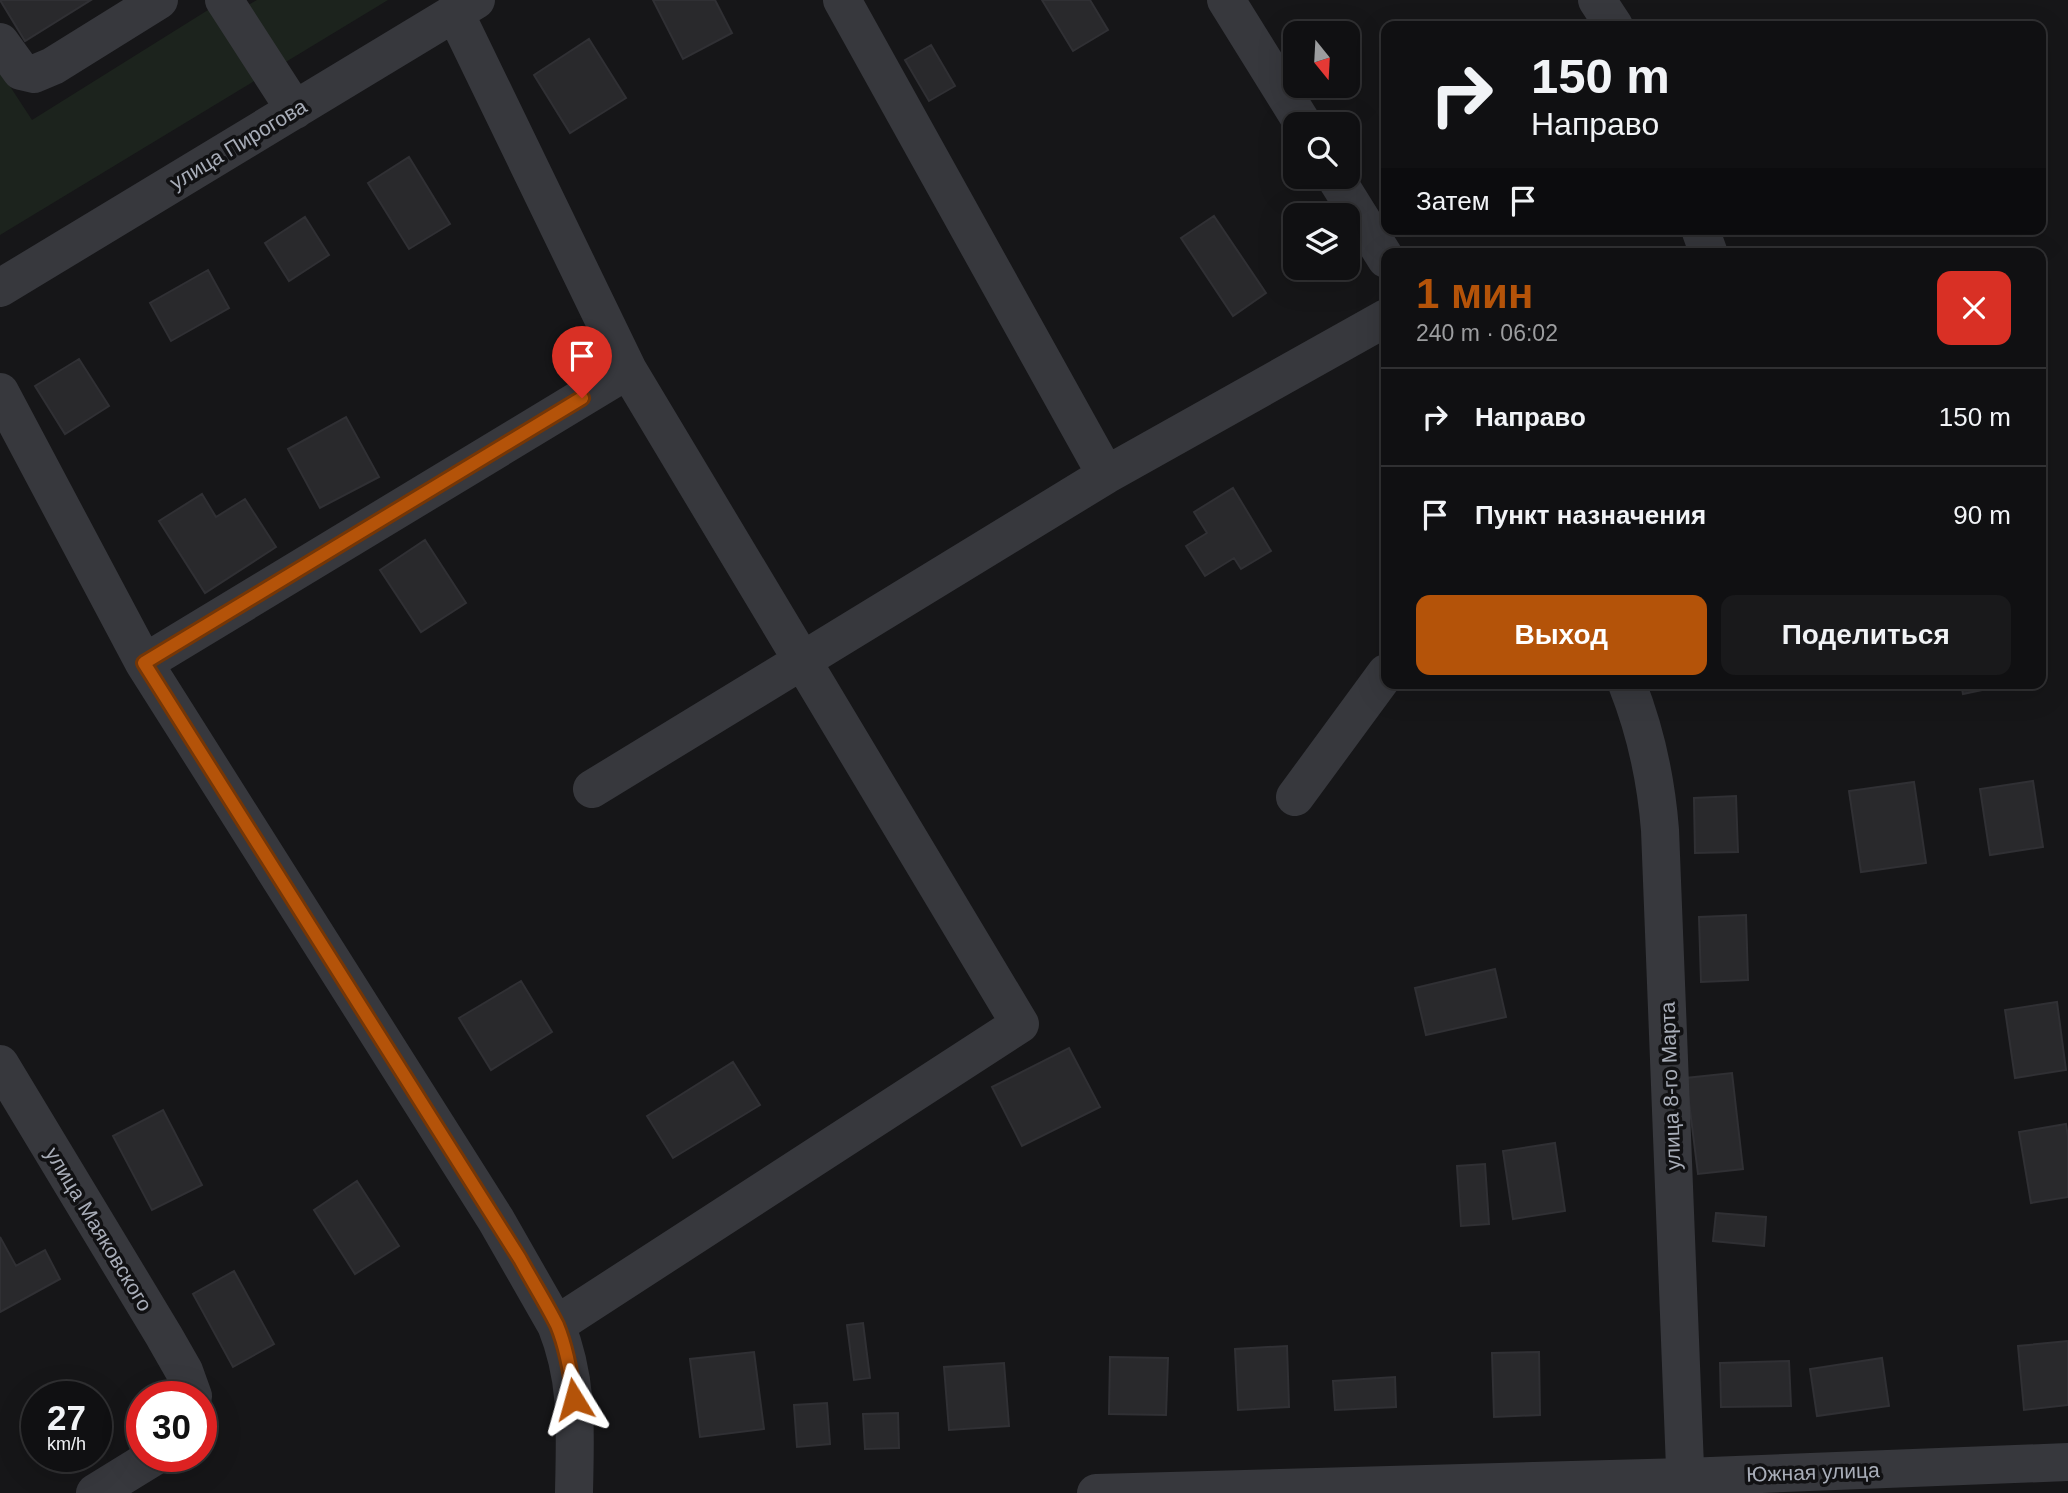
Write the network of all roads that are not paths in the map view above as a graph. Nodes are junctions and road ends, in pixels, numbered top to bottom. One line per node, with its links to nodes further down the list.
1 (159, 0): 8 (street)
2 (224, 0): 9 (street)
3 (842, 0): 17 (street)
4 (1226, 0): 10 (street)
5 (1597, 0): 7 (street)
6 (466, 7): 9 (street, улица Пирогова); 15 (street)
7 (1611, 21)
8 (0, 42)
9 (295, 110): 13 (street, улица Пирогова)
10 (1296, 112)
11 (1342, 189): 12 (street)
12 (1381, 251)
13 (0, 288)
14 (1381, 321): 17 (street)
15 (628, 370): 18 (street); 19 (street)
16 (0, 393): 19 (street)
17 (1106, 475): 18 (street)
18 (802, 661): 22 (street); 25 (street)
19 (144, 663): 25 (street)
20 (1381, 680): 23 (street)
21 (1629, 689): 29 (street, улица 8-го Марта)
22 (592, 789)
23 (1295, 797)
24 (0, 1064): 26 (street, улица Маяковского)
25 (556, 1325): 31 (street)
26 (188, 1381)
27 (2068, 1462): 29 (street, Южная улица)
28 (129, 1472): 30 (street)
29 (1685, 1485): 32 (street, Южная улица)
30 (95, 1493)
31 (574, 1493)
32 (1096, 1493)

